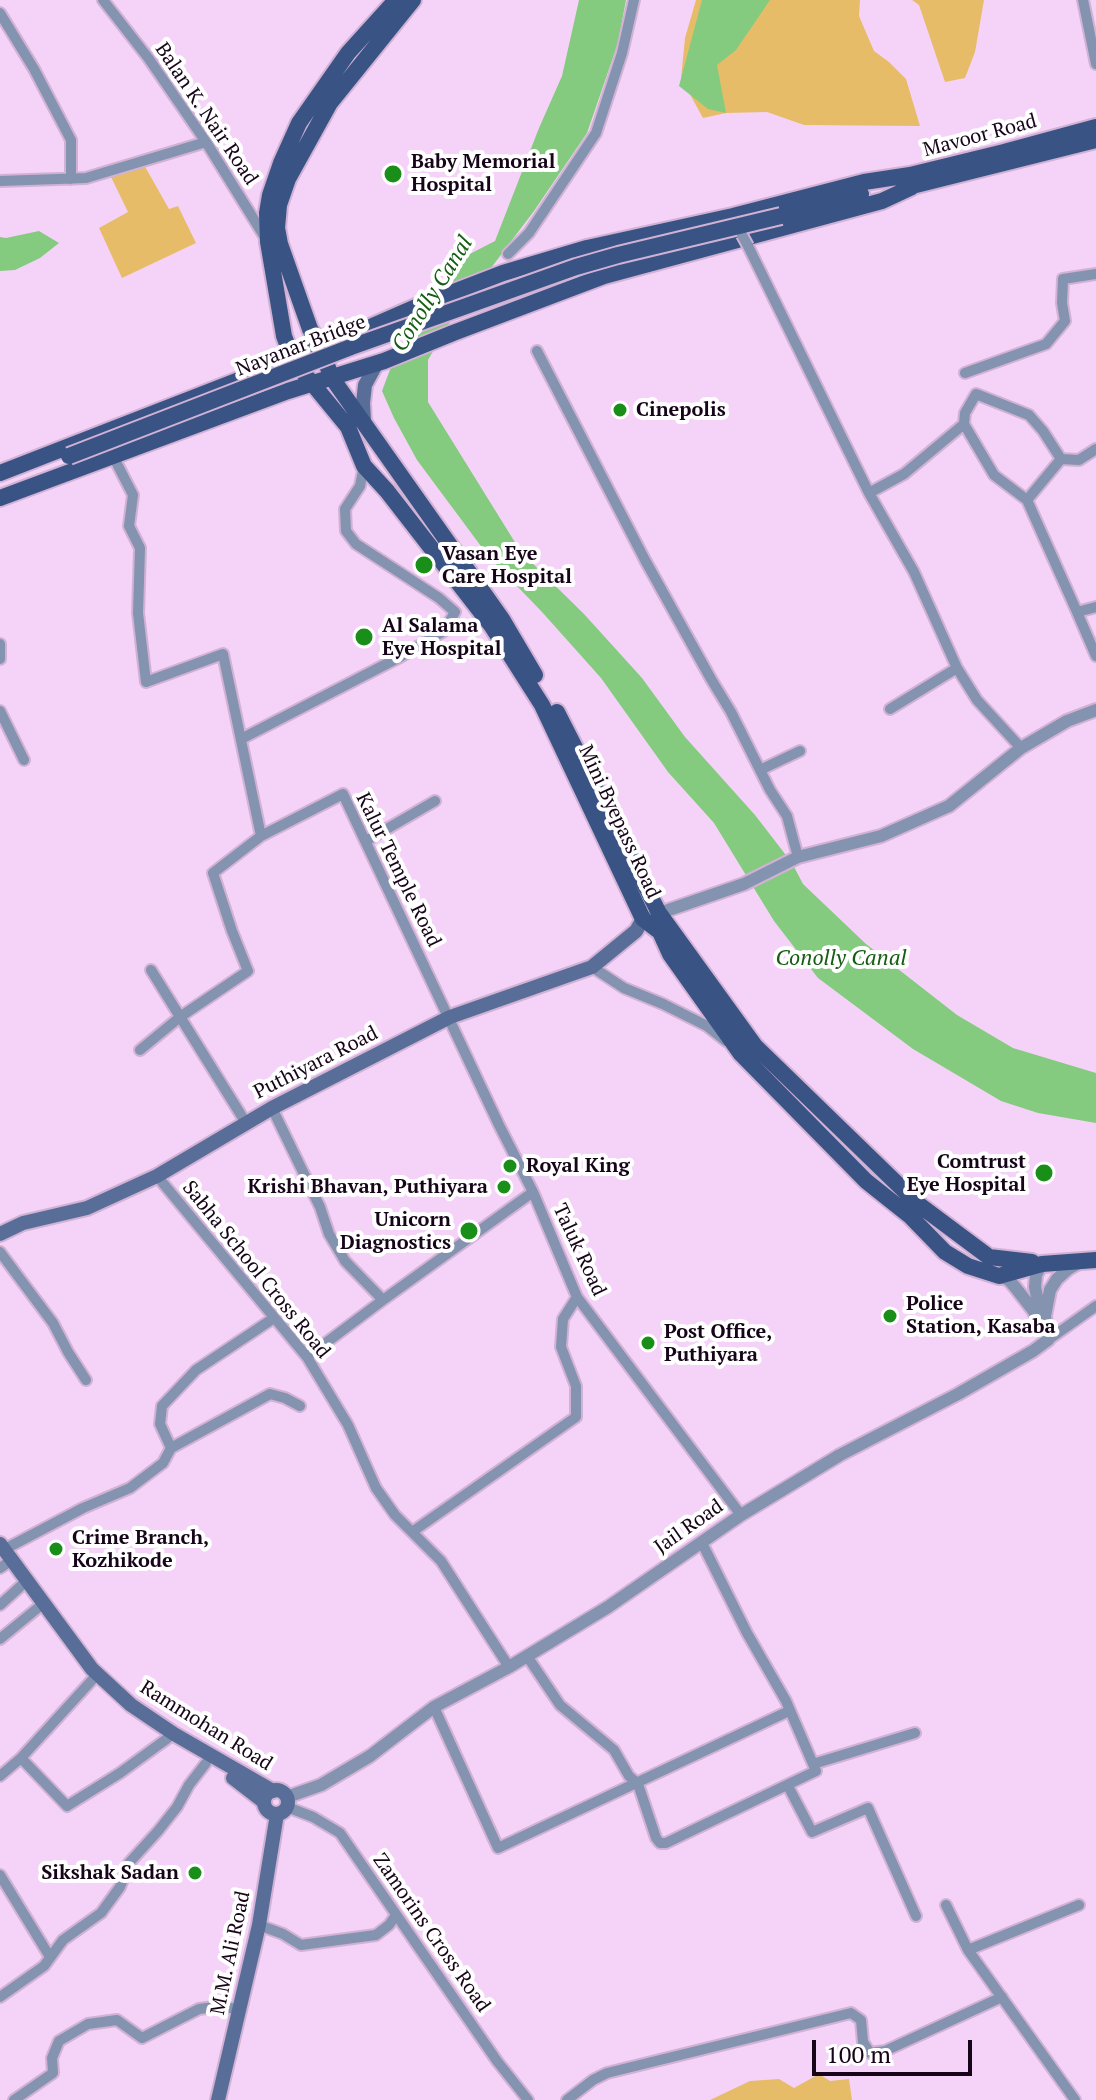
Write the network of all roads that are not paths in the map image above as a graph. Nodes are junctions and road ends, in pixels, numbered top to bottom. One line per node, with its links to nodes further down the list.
1 (103, 0): 11 (street, Balan K. Nair Road)
2 (396, 0): 7 (main road)
3 (413, 0): 7 (main road)
4 (634, 0): 18 (street)
5 (1083, 0): 8 (street)
6 (0, 13): 12 (street)
7 (354, 60): 17 (main road)
8 (1096, 64)
9 (1096, 127): 14 (main road, Mavoor Road)
10 (1096, 140): 14 (main road, Mavoor Road)
11 (206, 142): 12 (street); 17 (street, Balan K. Nair Road)
12 (71, 179): 13 (street)
13 (0, 181)
14 (911, 181): 15 (main road, Mavoor Road); 19 (main road); 21 (main road)
15 (781, 216): 37 (main road, Nayanar Bridge, bridge)
16 (741, 233): 38 (street, bridge)
17 (274, 243): 22 (main road, Mini Byepass Road); 28 (main road)
18 (508, 254)
19 (538, 263): 21 (main road); 24 (main road)
20 (1096, 274): 26 (street)
21 (545, 298): 25 (main road)
22 (284, 336): 24 (main road, Mini Byepass Road); 27 (main road)
23 (537, 351): 54 (street)
24 (293, 360): 27 (main road); 29 (main road, Mini Byepass Road)
25 (381, 362): 28 (main road); 30 (main road)
26 (965, 373)
27 (255, 375): 36 (main road)
28 (332, 378): 29 (main road); 30 (main road)
29 (312, 384): 33 (main road); 35 (main road, Mini Byepass Road)
30 (364, 421): 59 (main road)
31 (964, 424): 34 (street); 38 (street); 40 (street)
32 (1096, 449): 34 (street)
33 (113, 456): 39 (main road); 50 (street)
34 (1061, 459): 40 (street)
35 (364, 466): 50 (street); 59 (main road, Mini Byepass Road)
36 (0, 473)
37 (0, 482)
38 (869, 493): 46 (street)
39 (0, 498)
40 (1027, 500): 42 (street)
41 (1096, 607): 42 (street)
42 (1077, 612): 44 (street)
43 (0, 644): 45 (street)
44 (1096, 656)
45 (0, 659)
46 (957, 668): 47 (street); 51 (street)
47 (890, 709)
48 (1096, 710): 51 (street)
49 (0, 711): 53 (street)
50 (241, 739): 56 (street)
51 (1021, 748): 58 (street)
52 (800, 751): 54 (street)
53 (24, 760)
54 (760, 770): 58 (street)
55 (435, 801): 57 (street)
56 (261, 836): 57 (street, Kalur Temple Road); 62 (street)
57 (366, 841): 63 (street, Kalur Temple Road)
58 (798, 857): 59 (street)
59 (651, 916): 60 (main road, Puthiyara Road); 65 (main road, Mini Byepass Road); 73 (main road)
60 (592, 967): 63 (main road, Puthiyara Road); 65 (street)
61 (151, 970): 62 (street)
62 (180, 1017): 64 (street); 67 (street)
63 (450, 1017): 66 (main road, Puthiyara Road); 69 (street, Taluk Road)
64 (140, 1050)
65 (741, 1054): 74 (main road, Mini Byepass Road)
66 (272, 1108): 67 (main road, Puthiyara Road); 76 (street)
67 (246, 1123): 68 (main road, Puthiyara Road)
68 (157, 1176): 70 (main road, Puthiyara Road); 78 (street, Sabha School Cross Road)
69 (533, 1192): 75 (street, Taluk Road); 76 (street)
70 (0, 1234)
71 (0, 1252): 81 (street)
72 (1088, 1261): 73 (main road); 79 (street)
73 (1042, 1264): 74 (main road); 79 (street)
74 (999, 1276): 79 (street)
75 (577, 1297): 84 (street, Taluk Road); 85 (street)
76 (383, 1300): 80 (street)
77 (1096, 1306): 79 (street)
78 (274, 1318): 80 (street, Sabha School Cross Road); 83 (street)
79 (1048, 1340): 84 (street, Jail Road)
80 (307, 1357): 85 (street, Sabha School Cross Road)
81 (86, 1380)
82 (300, 1406): 83 (street)
83 (171, 1448): 87 (street)
84 (741, 1515): 86 (street, Jail Road)
85 (412, 1532): 93 (street, Sabha School Cross Road)
86 (702, 1543): 92 (street, Jail Road); 96 (street)
87 (2, 1557): 88 (main road, Rammohan Road); 105 (main road, Rammohan Road)
88 (22, 1585): 89 (street); 90 (main road, Rammohan Road)
89 (0, 1605)
90 (39, 1607): 91 (street); 94 (main road, Rammohan Road)
91 (0, 1639)
92 (527, 1656): 93 (street, Jail Road); 103 (street)
93 (509, 1667): 95 (street, Jail Road)
94 (93, 1679): 98 (main road, Rammohan Road); 99 (street)
95 (434, 1707): 103 (street); 105 (street, Jail Road)
96 (789, 1711): 101 (street); 103 (street)
97 (915, 1733): 101 (street)
98 (168, 1738): 99 (street); 100 (main road, Rammohan Road)
99 (21, 1758): 102 (street)
100 (206, 1763): 105 (main road, Rammohan Road); 113 (street)
101 (813, 1764): 104 (street)
102 (0, 1776)
103 (638, 1784): 104 (street)
104 (788, 1786): 110 (street)
105 (278, 1802): 109 (street, Zamorins Cross Road); 111 (main road, M.M. Ali Road)
106 (0, 1875): 113 (street)
107 (946, 1905): 112 (street)
108 (1079, 1905): 112 (street)
109 (396, 1915): 111 (street); 119 (street, Zamorins Cross Road)
110 (916, 1916)
111 (259, 1925): 116 (main road, M.M. Ali Road)
112 (968, 1950): 115 (street)
113 (50, 1957): 114 (street)
114 (0, 1997)
115 (1002, 1997): 120 (street); 121 (street)
116 (240, 2010): 117 (street); 118 (main road, M.M. Ali Road)
117 (14, 2100)
118 (218, 2100)
119 (528, 2100)
120 (567, 2100)
121 (1075, 2100)

